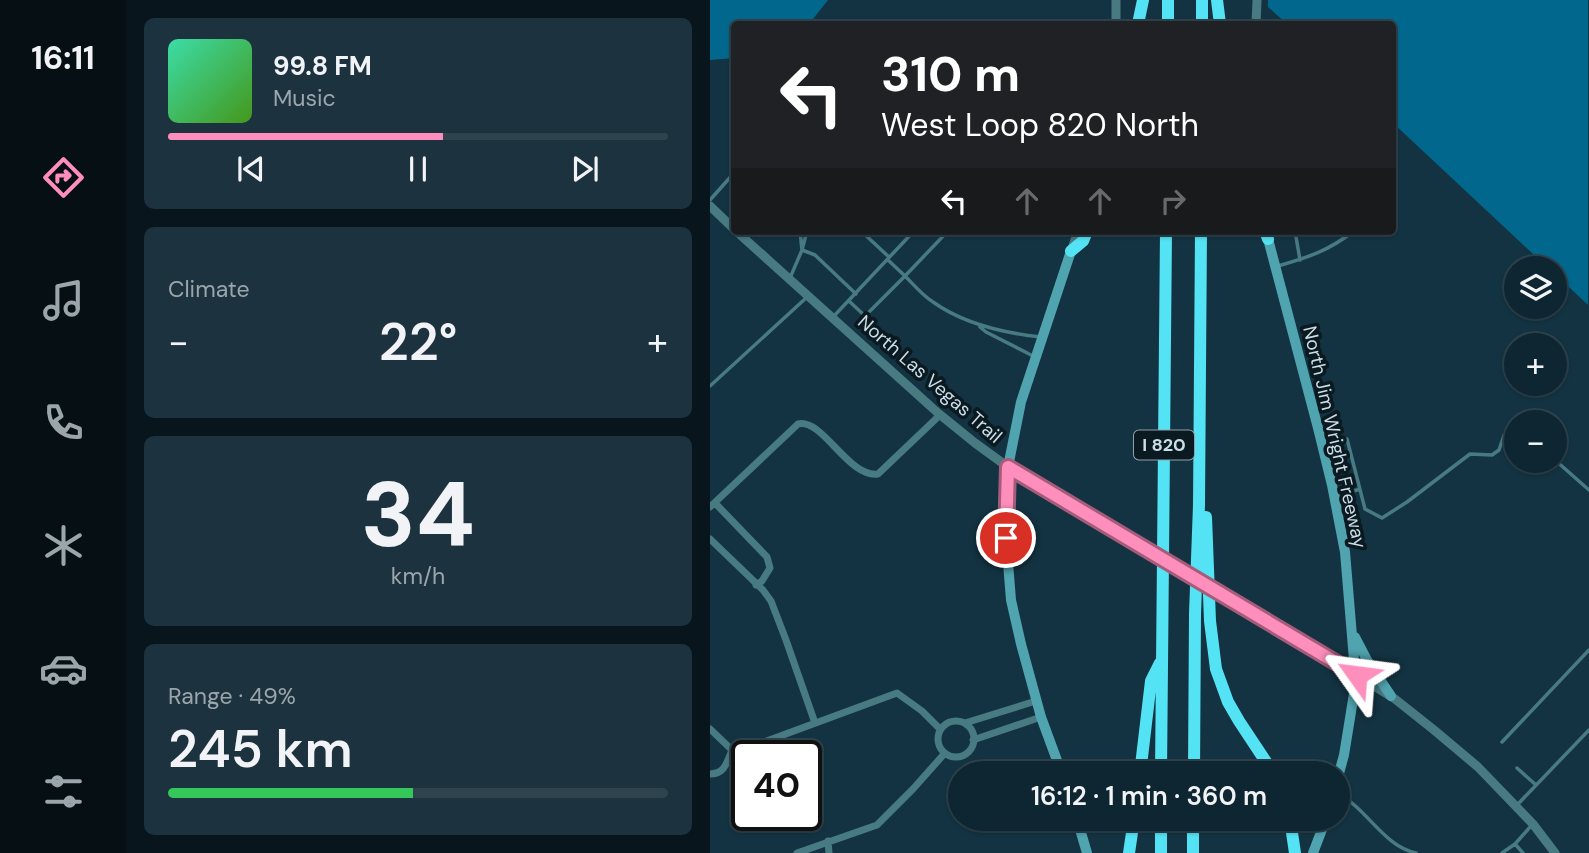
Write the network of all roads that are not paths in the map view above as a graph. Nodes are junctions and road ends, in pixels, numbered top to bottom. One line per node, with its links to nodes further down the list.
1 (1116, 0): 7 (street)
2 (1143, 0): 8 (highway)
3 (1168, 0): 9 (highway)
4 (1202, 0): 10 (highway)
5 (1217, 0): 11 (highway)
6 (1257, 0): 12 (street)
7 (1116, 21)
8 (1139, 21)
9 (1168, 21)
10 (1202, 21)
11 (1220, 21)
12 (1256, 21)
13 (731, 176): 14 (lane)
14 (710, 200)
15 (710, 206): 16 (street, North Las Vegas Trail)
16 (731, 226)
17 (740, 235): 36 (street, North Las Vegas Trail)
18 (800, 235): 30 (lane)
19 (806, 235): 30 (lane)
20 (865, 235): 32 (lane)
21 (910, 235): 32 (lane)
22 (944, 235): 35 (lane)
23 (1077, 235): 31 (street)
24 (1086, 235): 31 (highway)
25 (1166, 235): 59 (highway, I 820)
26 (1201, 235): 54 (highway, I 820)
27 (1267, 235): 34 (main road, North Jim Wright Freeway)
28 (1296, 235): 33 (lane)
29 (1349, 235): 33 (lane)
30 (802, 250): 36 (lane); 37 (lane)
31 (1071, 251): 42 (main road)
32 (888, 258): 35 (lane); 37 (lane)
33 (1300, 260): 34 (lane)
34 (1276, 266): 52 (main road, North Jim Wright Freeway)
35 (905, 276): 39 (lane); 41 (lane)
36 (789, 280): 38 (street, North Las Vegas Trail)
37 (856, 293): 39 (lane)
38 (808, 296): 40 (street, North Las Vegas Trail); 44 (lane)
39 (849, 301): 40 (lane)
40 (832, 318): 45 (street, North Las Vegas Trail)
41 (979, 326): 42 (lane); 43 (lane)
42 (1042, 337): 43 (main road)
43 (1035, 357): 48 (main road)
44 (710, 386)
45 (940, 415): 48 (street, North Las Vegas Trail); 53 (street)
46 (1504, 435): 50 (lane)
47 (1348, 439): 50 (lane)
48 (1008, 467): 60 (street, North Las Vegas Trail, bridge); 62 (main road)
49 (1567, 471): 51 (lane)
50 (1360, 489): 52 (lane)
51 (1588, 490)
52 (1334, 498): 57 (main road, North Jim Wright Freeway)
53 (712, 505): 56 (street)
54 (1199, 505): 78 (highway, I 820); 79 (highway)
55 (710, 540): 56 (street)
56 (756, 585): 64 (street)
57 (1352, 630): 60 (main road, North Jim Wright Freeway); 61 (main road)
58 (1588, 650): 71 (lane)
59 (1162, 660): 76 (highway); 77 (highway, I 820)
60 (1357, 675): 61 (street, North Las Vegas Trail); 80 (main road, North Jim Wright Freeway)
61 (1391, 696): 85 (street, North Las Vegas Trail)
62 (1036, 701): 63 (main road); 65 (street)
63 (1041, 717): 70 (street); 75 (main road)
64 (815, 723): 67 (street); 69 (street)
65 (965, 723): 67 (street); 70 (street)
66 (710, 729): 72 (street)
67 (940, 729): 74 (street)
68 (1588, 730): 83 (lane)
69 (769, 740)
70 (973, 740): 74 (street)
71 (1502, 742)
72 (731, 749)
73 (731, 752): 82 (street)
74 (945, 753): 93 (street)
75 (1057, 761)
76 (1142, 761)
77 (1161, 761)
78 (1194, 761)
79 (1265, 761)
80 (1342, 761)
81 (1517, 768): 83 (lane)
82 (710, 774)
83 (1535, 785): 85 (lane)
84 (1350, 800): 103 (lane)
85 (1515, 806): 86 (street, North Las Vegas Trail)
86 (1532, 824): 94 (lane); 106 (street, North Las Vegas Trail)
87 (1081, 831): 97 (main road)
88 (1132, 831): 98 (highway)
89 (1161, 831): 99 (highway)
90 (1193, 831): 100 (highway)
91 (1292, 831): 101 (highway)
92 (1321, 831): 102 (main road)
93 (828, 841): 95 (street); 96 (street)
94 (1515, 844): 104 (lane); 105 (lane)
95 (798, 853)
96 (829, 853)
97 (1087, 853)
98 (1129, 853)
99 (1161, 853)
100 (1193, 853)
101 (1295, 853)
102 (1313, 853)
103 (1416, 853)
104 (1502, 853)
105 (1523, 853)
106 (1555, 853)

